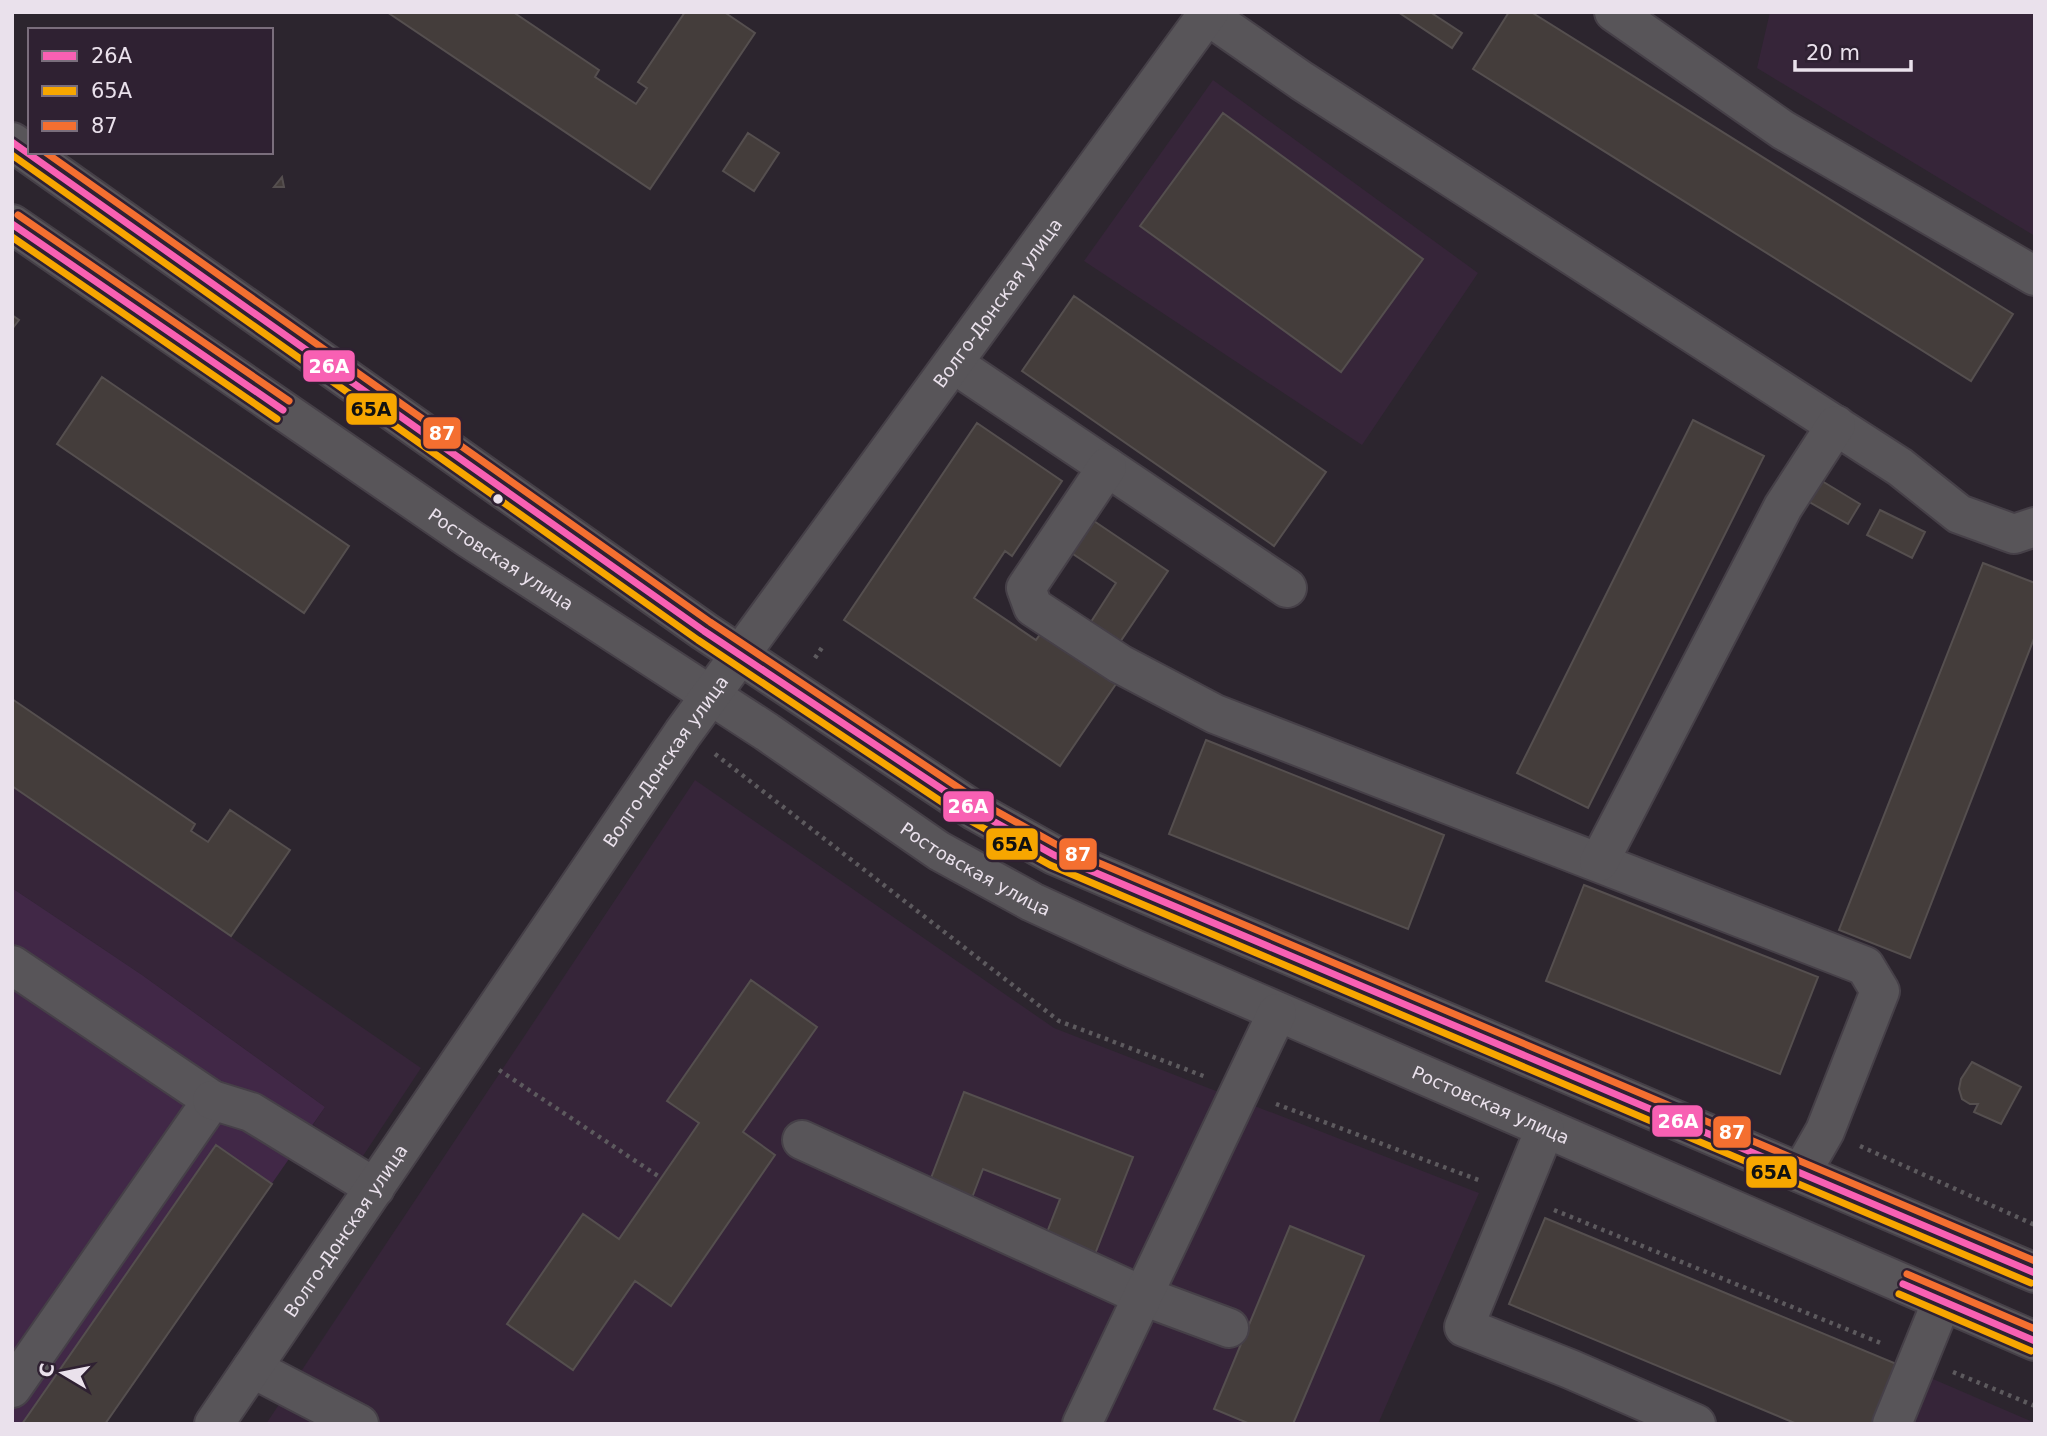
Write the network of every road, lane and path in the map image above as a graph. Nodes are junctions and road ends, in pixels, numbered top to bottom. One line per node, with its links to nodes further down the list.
1 (1614, 12): 7 (street)
2 (1208, 13): 8 (street, Волго-Донская улица); 9 (street)
3 (12, 142): 4 (street)
4 (28, 153)
5 (29, 154): 13 (street)
6 (12, 224): 14 (street, Ростовская улица)
7 (2035, 276)
8 (954, 364): 10 (street); 13 (street, Волго-Донская улица)
9 (1836, 425): 11 (street); 16 (street)
10 (1107, 467): 12 (street); 16 (street)
11 (2035, 527)
12 (1287, 588)
13 (741, 655): 14 (street, Волго-Донская улица); 25 (street)
14 (710, 696): 18 (street, Ростовская улица); 27 (street, Волго-Донская улица)
15 (709, 750): 20 (path)
16 (1599, 862): 23 (street)
17 (12, 965): 21 (street)
18 (1277, 1013): 20 (street); 22 (street, Ростовская улица)
19 (492, 1066): 26 (path)
20 (1241, 1090): 28 (path); 31 (street)
21 (212, 1100): 27 (street); 37 (street)
22 (1545, 1129): 28 (street); 32 (street, Ростовская улица)
23 (1825, 1131): 25 (street); 29 (path)
24 (802, 1140): 31 (street)
25 (1801, 1173): 30 (street)
26 (661, 1178)
27 (375, 1188): 36 (street, Волго-Донская улица)
28 (1517, 1195): 35 (path); 42 (street)
29 (2035, 1225)
30 (2026, 1261)
31 (1143, 1296): 33 (street); 41 (street)
32 (1942, 1301): 34 (street, Ростовская улица); 35 (street)
33 (1229, 1328)
34 (2035, 1341)
35 (1920, 1358): 38 (path); 43 (street)
36 (252, 1368): 39 (street, Волго-Донская улица); 40 (street)
37 (12, 1388)
38 (2035, 1406)
39 (214, 1424)
40 (359, 1424)
41 (1082, 1424)
42 (1696, 1424)
43 (1892, 1424)

